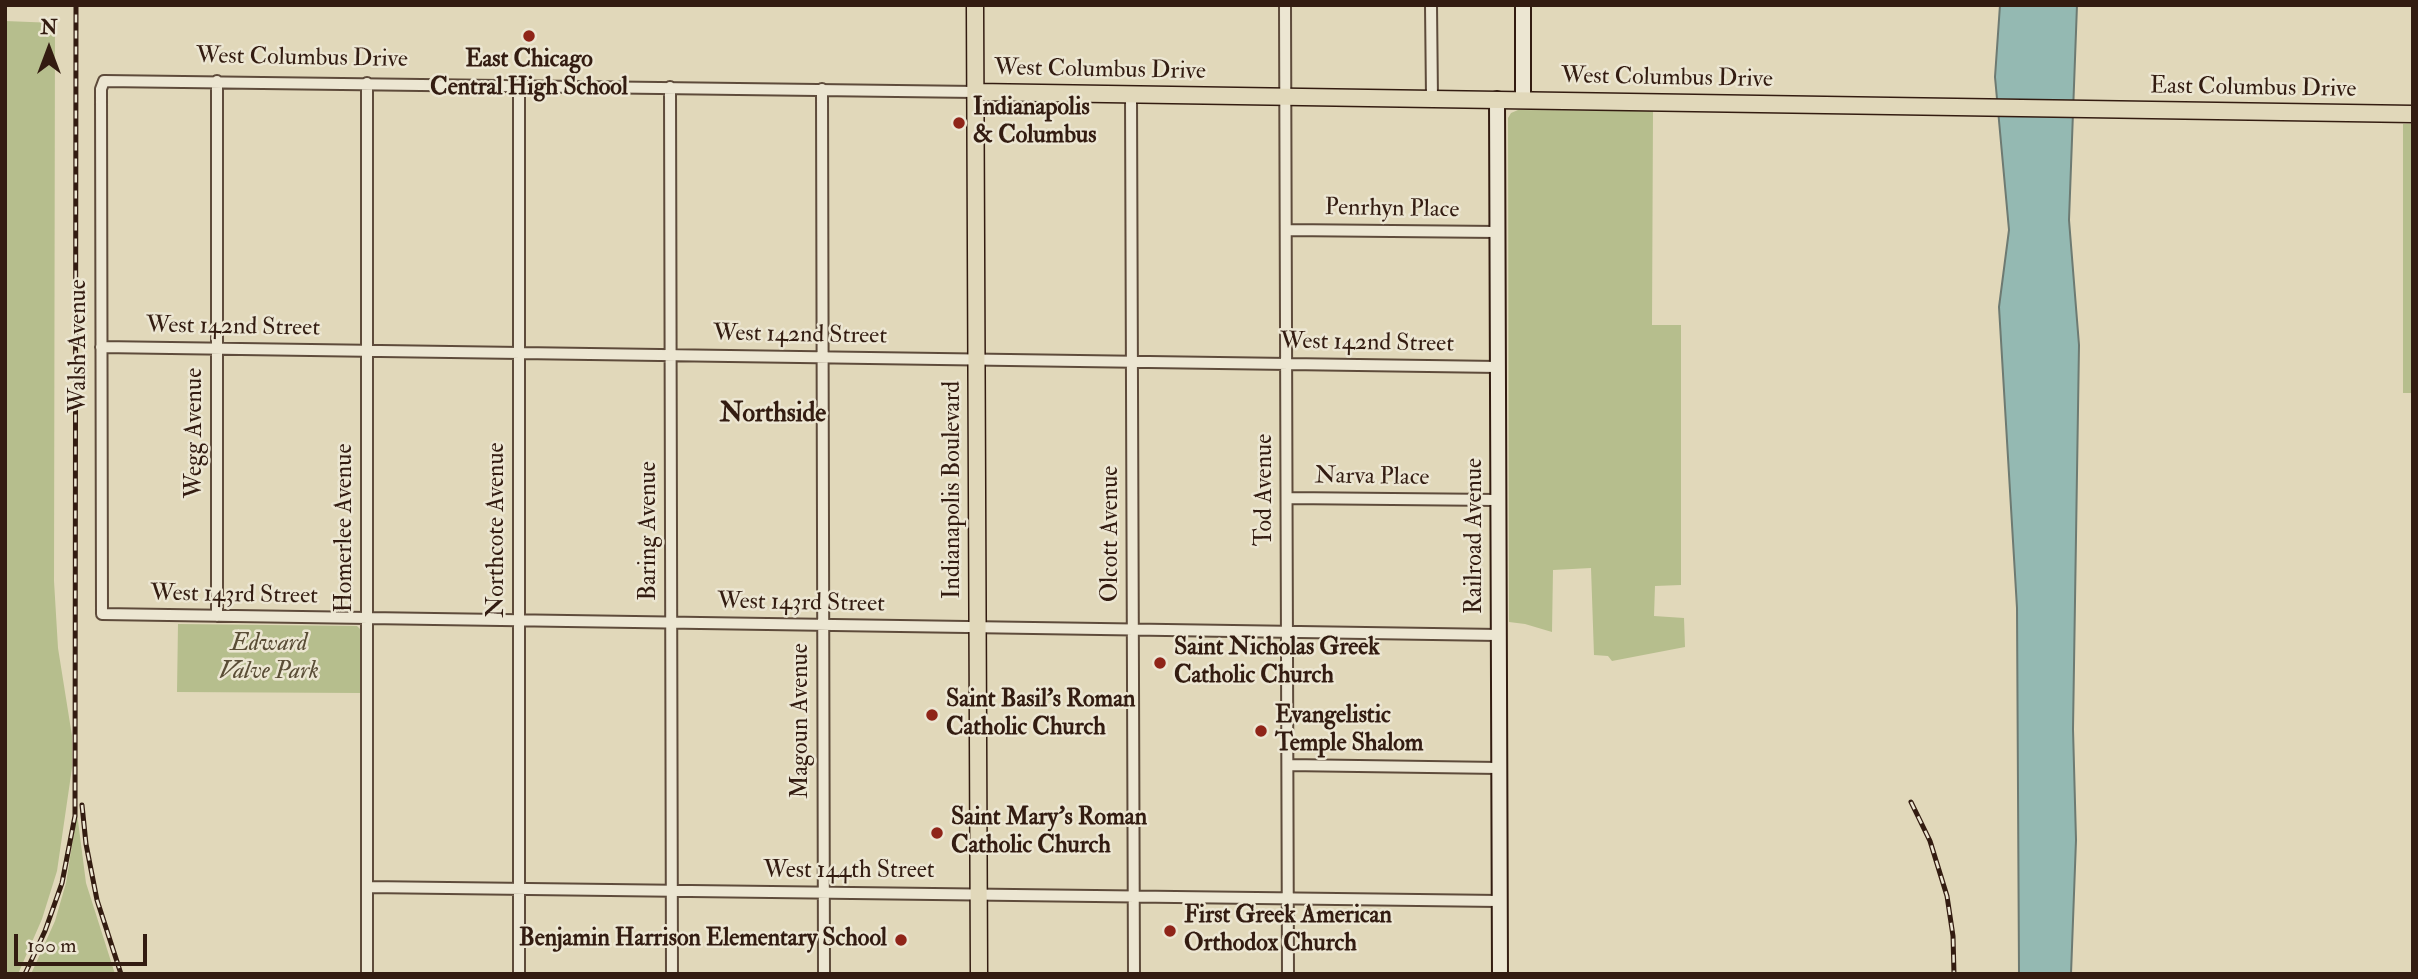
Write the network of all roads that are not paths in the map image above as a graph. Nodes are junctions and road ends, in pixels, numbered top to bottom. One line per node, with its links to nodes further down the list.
1 (975, 5): 11 (main road, Indianapolis Boulevard)
2 (1285, 5): 13 (street, Tod Avenue)
3 (1432, 5): 14 (street)
4 (1523, 5): 16 (street)
5 (107, 79): 6 (street, West Columbus Drive); 21 (street, Walsh Avenue)
6 (217, 81): 7 (street, West Columbus Drive); 22 (street, Wegg Avenue)
7 (367, 83): 8 (street, West Columbus Drive); 23 (street, Homerlee Avenue)
8 (519, 85): 9 (street, West Columbus Drive); 24 (street, Northcote Avenue)
9 (670, 87): 10 (street, West Columbus Drive); 25 (street, Baring Avenue)
10 (822, 89): 11 (street, West Columbus Drive); 26 (street, Magoun Avenue)
11 (976, 92): 12 (main road, West Columbus Drive); 27 (main road, Indianapolis Boulevard)
12 (1131, 94): 13 (main road, West Columbus Drive); 28 (street, Olcott Avenue)
13 (1285, 96): 14 (main road, West Columbus Drive); 19 (street, Tod Avenue)
14 (1432, 98): 15 (main road, West Columbus Drive)
15 (1497, 99): 16 (main road, West Columbus Drive); 20 (street, Railroad Avenue)
16 (1522, 99): 17 (main road, West Columbus Drive)
17 (2093, 108): 18 (main road, East Columbus Drive)
18 (2413, 114)
19 (1286, 230): 20 (street, Penrhyn Place); 29 (street, Tod Avenue)
20 (1498, 232): 30 (street, Railroad Avenue)
21 (101, 347): 22 (street, West 142nd Street); 33 (street, Walsh Avenue)
22 (217, 349): 23 (street, West 142nd Street); 34 (street, Wegg Avenue)
23 (366, 351): 24 (street, West 142nd Street); 35 (street, Homerlee Avenue)
24 (519, 353): 25 (street, West 142nd Street); 36 (street, Northcote Avenue)
25 (670, 355): 26 (street, West 142nd Street); 37 (street, Baring Avenue)
26 (822, 358): 27 (street, West 142nd Street); 38 (street, Magoun Avenue)
27 (976, 359): 28 (street, West 142nd Street); 39 (main road, Indianapolis Boulevard)
28 (1133, 362): 29 (street, West 142nd Street); 40 (street, Olcott Avenue)
29 (1286, 364): 30 (street, West 142nd Street); 31 (street, Tod Avenue)
30 (1498, 366): 32 (street, Railroad Avenue)
31 (1287, 498): 32 (street, Narva Place); 41 (street, Tod Avenue)
32 (1498, 500): 42 (street, Railroad Avenue)
33 (102, 614): 34 (street, West 143rd Street)
34 (217, 616): 35 (street, West 143rd Street)
35 (367, 618): 36 (street, West 143rd Street); 45 (street, Homerlee Avenue)
36 (519, 621): 37 (street, West 143rd Street); 46 (street, Northcote Avenue)
37 (671, 623): 38 (street, West 143rd Street); 47 (street, Baring Avenue)
38 (823, 625): 39 (street, West 143rd Street); 48 (street, Magoun Avenue)
39 (977, 627): 40 (street, West 143rd Street); 49 (main road, Indianapolis Boulevard)
40 (1133, 629): 41 (street, West 143rd Street); 50 (street, Olcott Avenue)
41 (1287, 631): 42 (street, West 143rd Street); 43 (street, Tod Avenue)
42 (1499, 635): 44 (street, Railroad Avenue)
43 (1288, 765): 44 (street); 51 (street, Tod Avenue)
44 (1499, 768): 52 (street, Railroad Avenue)
45 (367, 887): 46 (street, West 144th Street); 53 (street, Homerlee Avenue)
46 (519, 889): 47 (street, West 144th Street); 54 (street, Northcote Avenue)
47 (672, 891): 48 (street, West 144th Street); 55 (street, Baring Avenue)
48 (824, 892): 49 (street, West 144th Street); 56 (street, Magoun Avenue)
49 (978, 894): 50 (street, West 144th Street); 57 (main road, Indianapolis Boulevard)
50 (1134, 897): 51 (street, West 144th Street); 58 (street, Olcott Avenue)
51 (1288, 899): 52 (street, West 144th Street); 59 (street, Tod Avenue)
52 (1499, 901): 60 (street, Railroad Avenue)
53 (368, 974)
54 (519, 974)
55 (672, 974)
56 (824, 974)
57 (979, 974)
58 (1134, 974)
59 (1288, 974)
60 (1500, 974)

